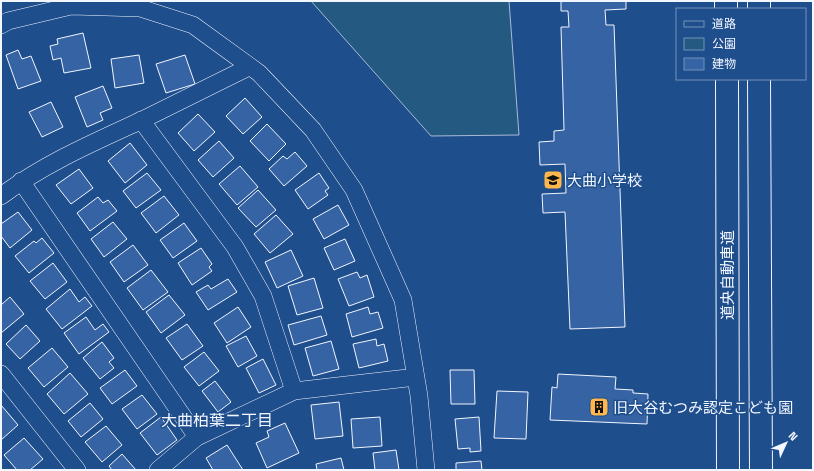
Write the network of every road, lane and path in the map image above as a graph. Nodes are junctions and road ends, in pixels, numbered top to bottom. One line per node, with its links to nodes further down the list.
1 (1, 25): 2 (street)
2 (249, 66): 5 (street); 9 (street)
3 (727, 80): 15 (highway, 道央自動車道)
4 (759, 80): 16 (highway)
5 (141, 120): 6 (street); 10 (street)
6 (21, 181): 7 (street); 11 (street)
7 (1, 196)
8 (1, 374): 12 (street)
9 (416, 377): 10 (street); 14 (street)
10 (294, 391): 11 (street)
11 (197, 437): 13 (street)
12 (77, 470)
13 (158, 470)
14 (426, 470)
15 (728, 470)
16 (761, 470)

